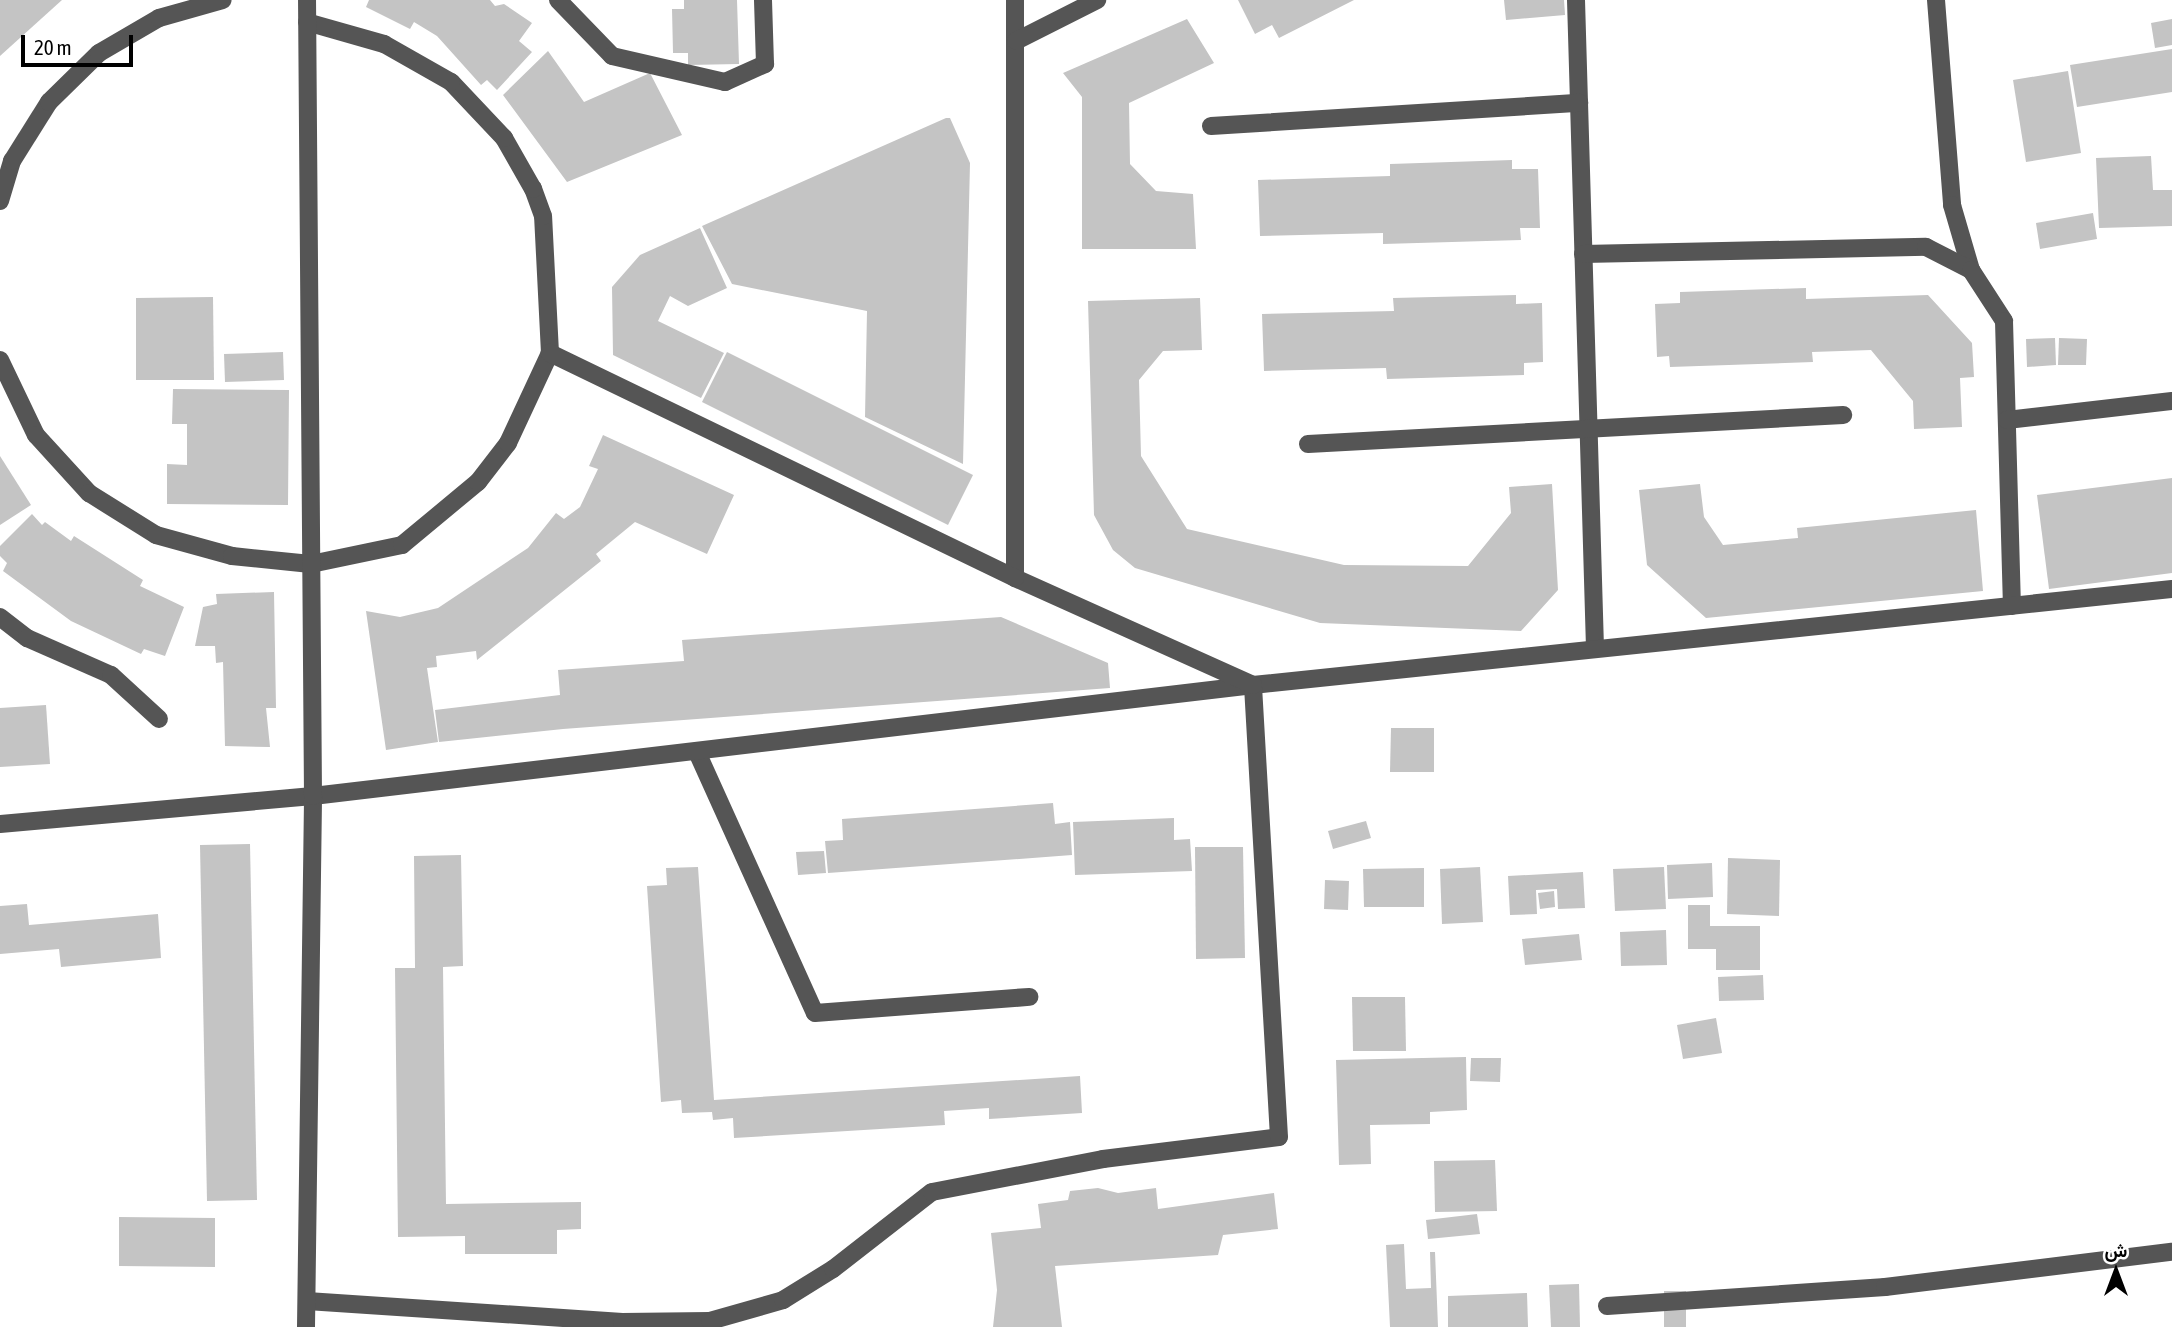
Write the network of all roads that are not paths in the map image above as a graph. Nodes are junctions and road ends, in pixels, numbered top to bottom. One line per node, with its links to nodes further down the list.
1 (223, 0): 13 (street)
2 (307, 0): 9 (street)
3 (558, 0): 4 (street)
4 (763, 0)
5 (1015, 0): 10 (street)
6 (1097, 0): 10 (street)
7 (1576, 0): 11 (street)
8 (1936, 0): 15 (street)
9 (307, 22): 16 (street); 23 (street)
10 (1016, 41): 24 (street)
11 (1579, 103): 12 (street); 14 (street)
12 (1211, 126)
13 (0, 201)
14 (1583, 254): 15 (street); 21 (street)
15 (1971, 270): 20 (street)
16 (550, 354): 23 (street); 24 (street)
17 (0, 363): 23 (street)
18 (2172, 401): 20 (street)
19 (1843, 415): 21 (street)
20 (2007, 420): 26 (street)
21 (1589, 429): 22 (street); 28 (street)
22 (1308, 444)
23 (311, 564): 32 (street)
24 (1015, 578): 29 (street)
25 (2172, 589): 26 (street)
26 (2012, 606): 28 (street)
27 (0, 617): 30 (street)
28 (1595, 649): 29 (street)
29 (1253, 685): 31 (street); 36 (street)
30 (159, 719)
31 (697, 752): 32 (street); 34 (street)
32 (313, 796): 33 (street); 36 (street)
33 (0, 824)
34 (1029, 997)
35 (2172, 1252): 37 (street)
36 (307, 1301): 38 (street)
37 (1607, 1306)
38 (306, 1327)

